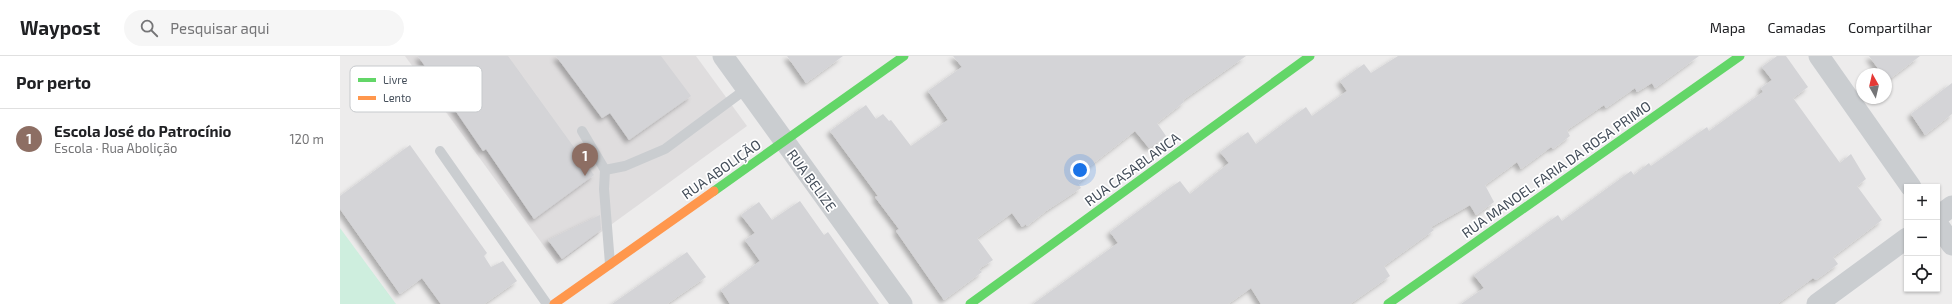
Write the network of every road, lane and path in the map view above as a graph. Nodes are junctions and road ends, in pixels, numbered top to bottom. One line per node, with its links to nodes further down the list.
1 (723, 56): 6 (street, RUA BELIZE)
2 (904, 56): 8 (street, RUA ABOLIÇÃO)
3 (1310, 56): 21 (street, RUA CASABLANCA)
4 (1740, 56): 22 (street, RUA MANOEL FARIA DA ROSA PRIMO)
5 (1818, 56): 11 (street)
6 (746, 89): 8 (street, RUA BELIZE); 10 (lane)
7 (582, 131): 10 (lane)
8 (784, 142): 17 (street, RUA ABOLIÇÃO); 20 (street, RUA BELIZE)
9 (440, 151): 18 (lane)
10 (605, 170): 17 (lane)
11 (1909, 184)
12 (1952, 206): 13 (street)
13 (1940, 215)
14 (1940, 227): 16 (street)
15 (1904, 240): 23 (street)
16 (1952, 244)
17 (610, 264): 19 (street, RUA ABOLIÇÃO)
18 (547, 304)
19 (554, 304)
20 (902, 304)
21 (970, 304)
22 (1388, 304)
23 (1817, 304)

